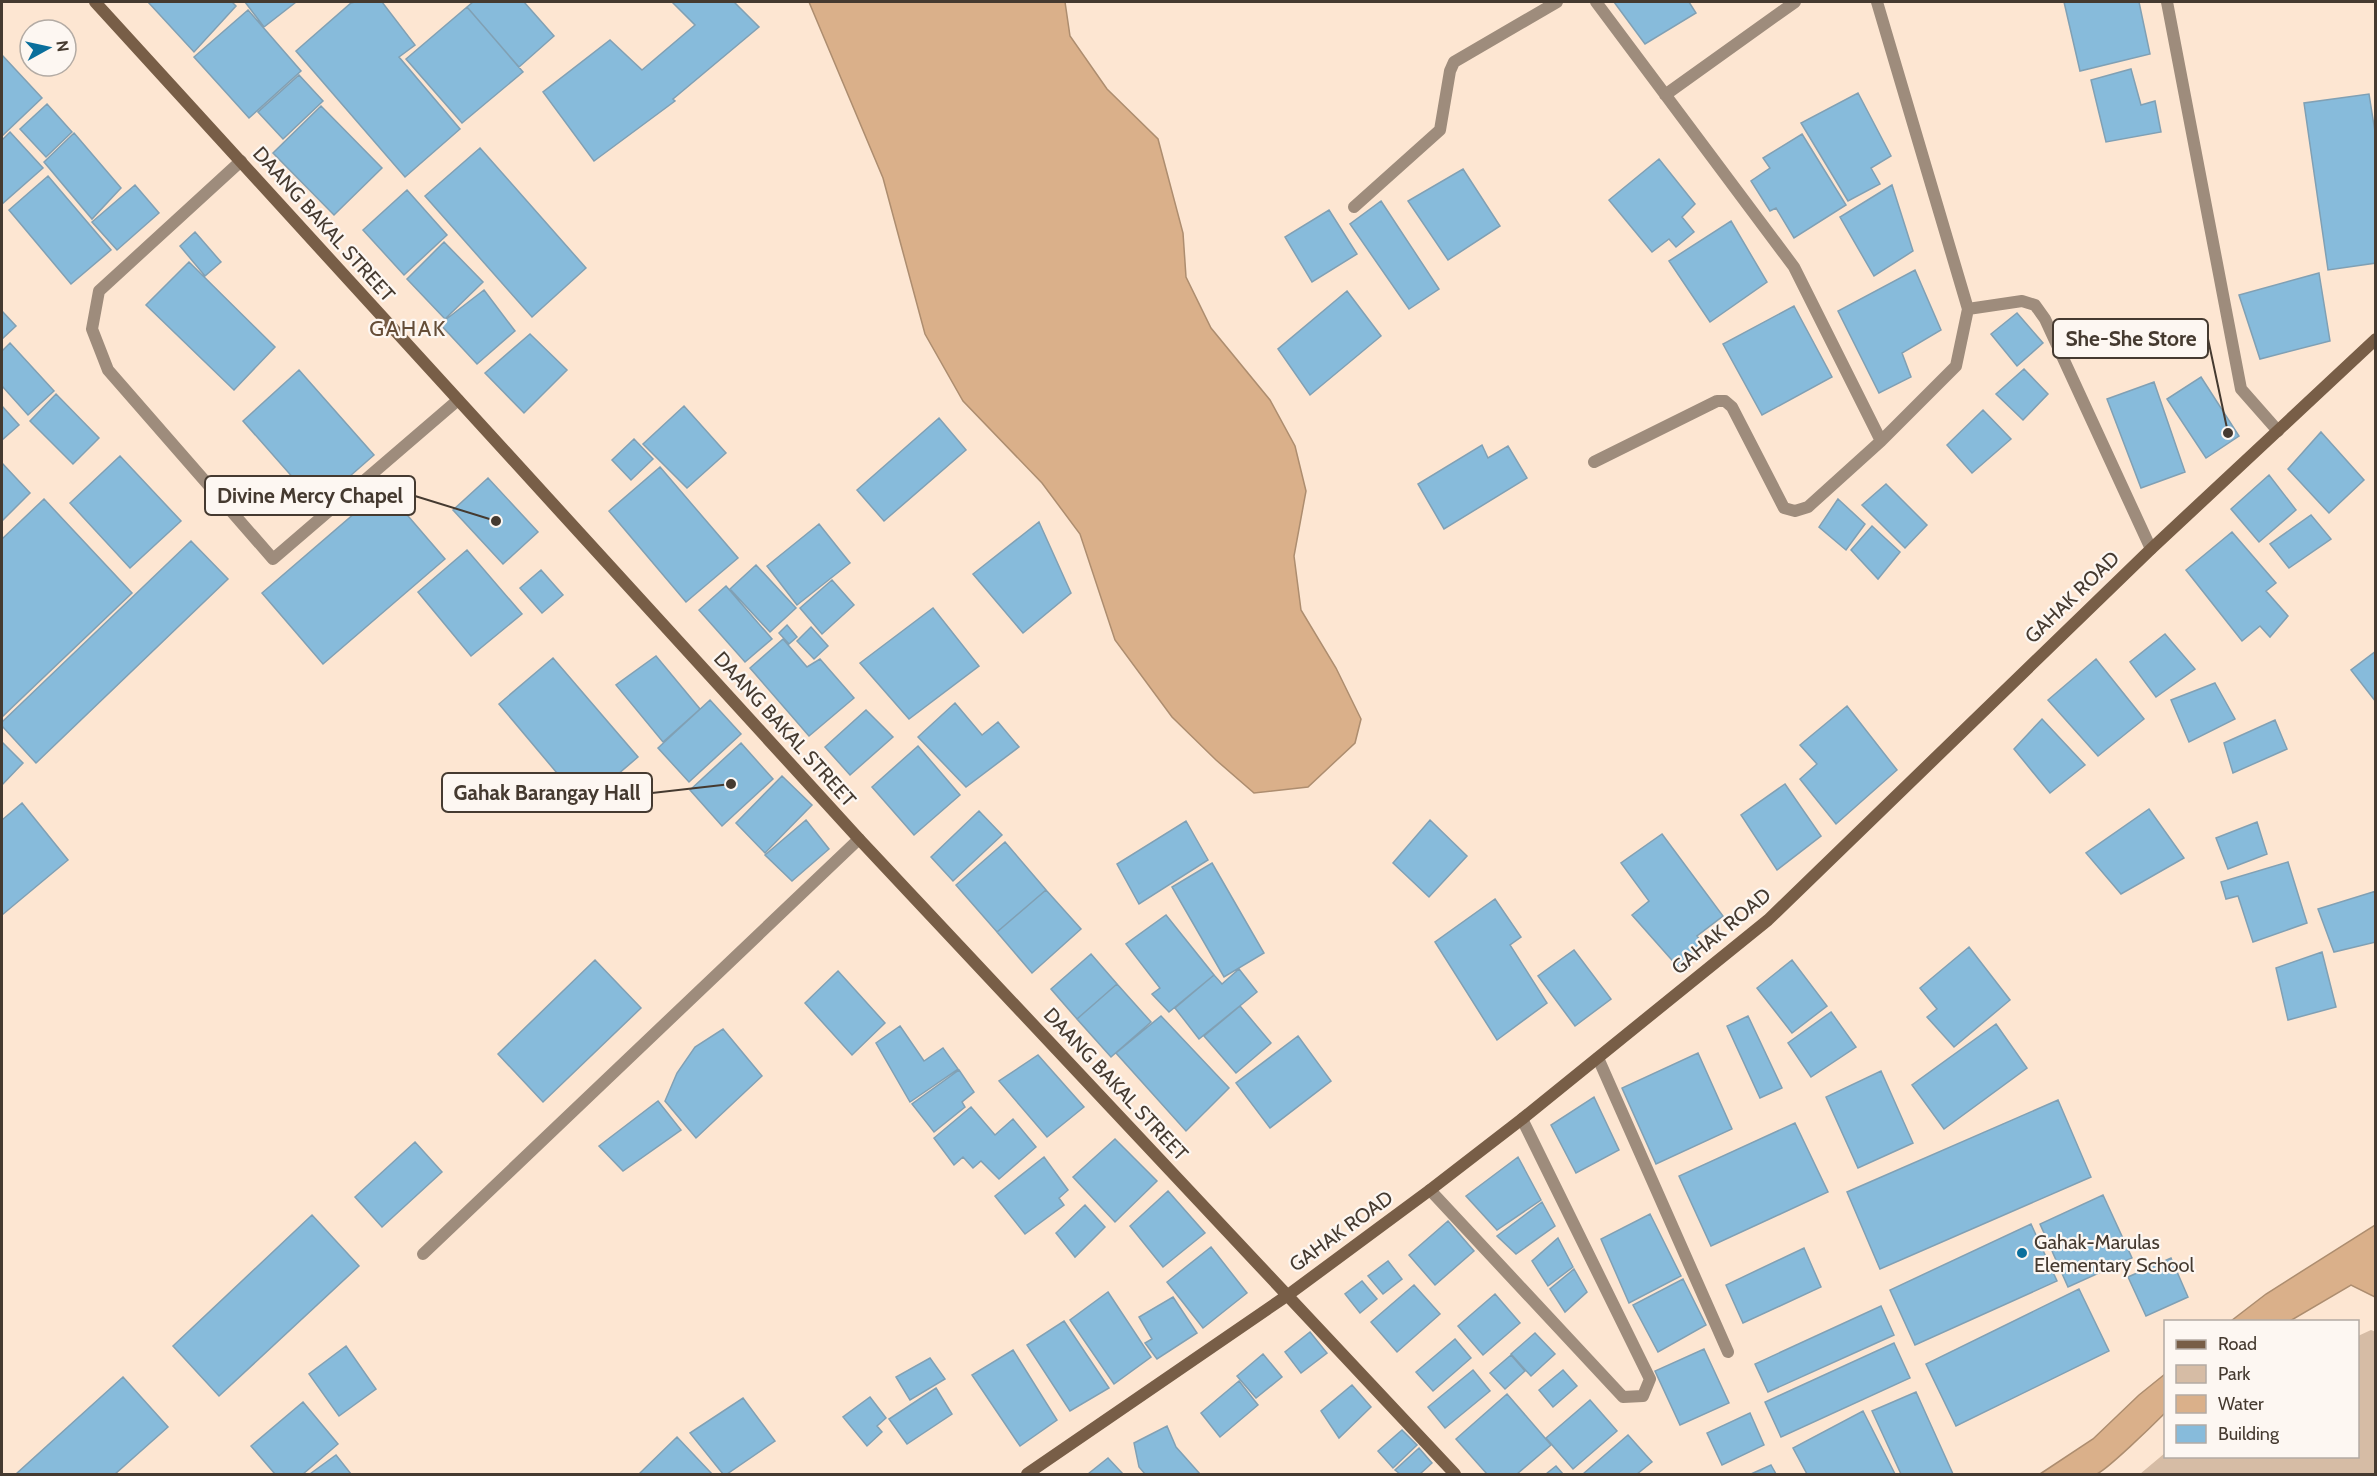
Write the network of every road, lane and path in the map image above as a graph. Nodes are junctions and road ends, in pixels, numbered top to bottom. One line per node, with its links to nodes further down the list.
1 (95, 2): 8 (street, DAANG BAKAL STREET)
2 (1557, 2): 9 (street)
3 (1596, 2): 7 (street)
4 (1795, 2): 7 (street)
5 (1877, 2): 10 (street)
6 (2167, 2): 13 (street)
7 (1665, 95): 14 (street)
8 (241, 161): 12 (street, DAANG BAKAL STREET); 12 (street)
9 (1354, 207)
10 (1968, 309): 14 (street); 16 (street)
11 (2376, 339): 13 (street, GAHAK ROAD)
12 (458, 400): 17 (street, DAANG BAKAL STREET)
13 (2278, 430): 16 (street, GAHAK ROAD)
14 (1881, 441): 15 (street)
15 (1594, 462)
16 (2151, 549): 18 (street, GAHAK ROAD)
17 (859, 839): 21 (street); 22 (street, DAANG BAKAL STREET)
18 (1598, 1058): 19 (street, GAHAK ROAD); 23 (street)
19 (1522, 1119): 20 (street, GAHAK ROAD); 20 (street)
20 (1430, 1190): 22 (street, GAHAK ROAD)
21 (423, 1254)
22 (1288, 1295): 24 (street, GAHAK ROAD); 25 (street, DAANG BAKAL STREET)
23 (1728, 1352)
24 (1027, 1474)
25 (1455, 1474)

